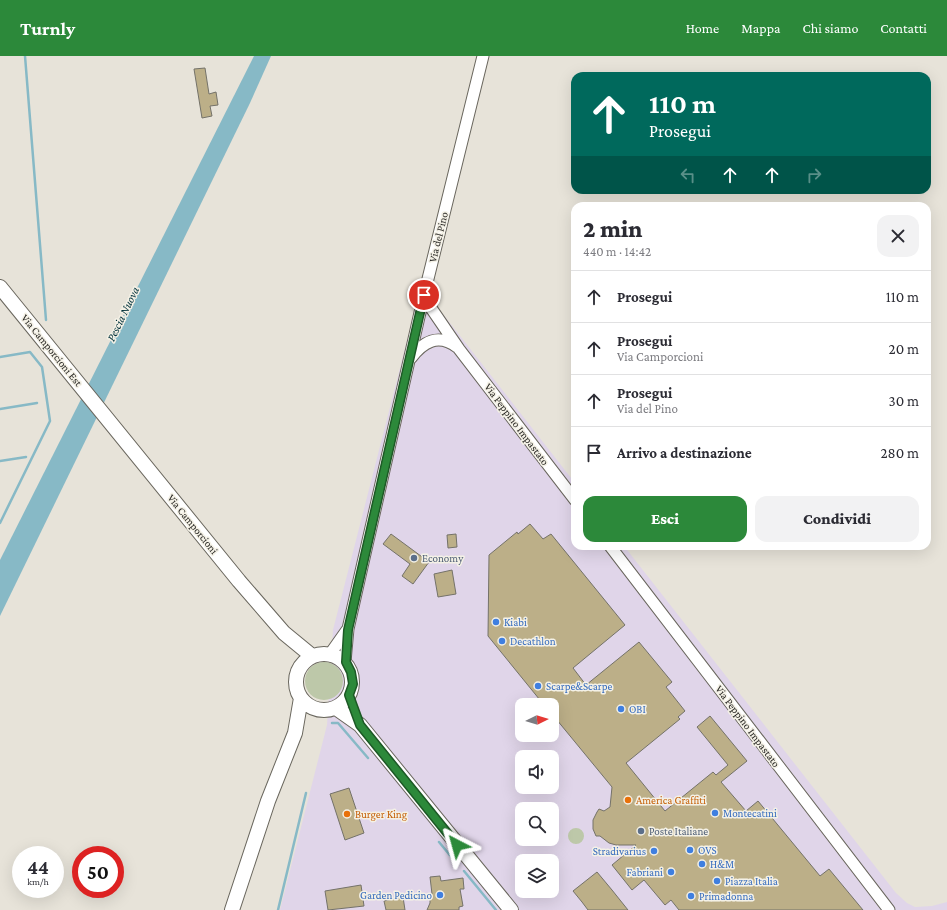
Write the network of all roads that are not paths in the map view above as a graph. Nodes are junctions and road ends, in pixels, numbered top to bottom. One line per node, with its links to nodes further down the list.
1 (483, 56): 3 (street, Via del Pino)
2 (0, 287): 9 (main road, Via Camporcioni Est)
3 (424, 295): 4 (street, Via Peppino Impastato); 5 (street, Via del Pino)
4 (437, 318): 5 (street); 7 (street, Via Peppino Impastato)
5 (418, 322): 6 (street); 8 (street, Via del Pino)
6 (445, 340): 7 (street); 8 (street)
7 (459, 349): 10 (street, Via Peppino Impastato)
8 (410, 358): 12 (street, Via del Pino)
9 (104, 414): 13 (main road, Via Camporcioni)
10 (571, 495)
11 (613, 550): 24 (street, Via Peppino Impastato)
12 (348, 630): 14 (street, Via del Pino); 16 (street, Via del Pino)
13 (284, 633): 15 (main road); 17 (main road)
14 (330, 654): 15 (main road); 16 (main road)
15 (312, 656): 17 (main road)
16 (346, 662): 18 (main road)
17 (301, 666): 19 (main road)
18 (349, 695): 20 (main road); 22 (main road)
19 (301, 698): 21 (main road); 23 (main road)
20 (336, 708): 21 (main road); 22 (main road)
21 (317, 709): 23 (main road)
22 (360, 725): 26 (main road)
23 (294, 733): 25 (main road)
24 (889, 909)
25 (232, 910)
26 (511, 910)

